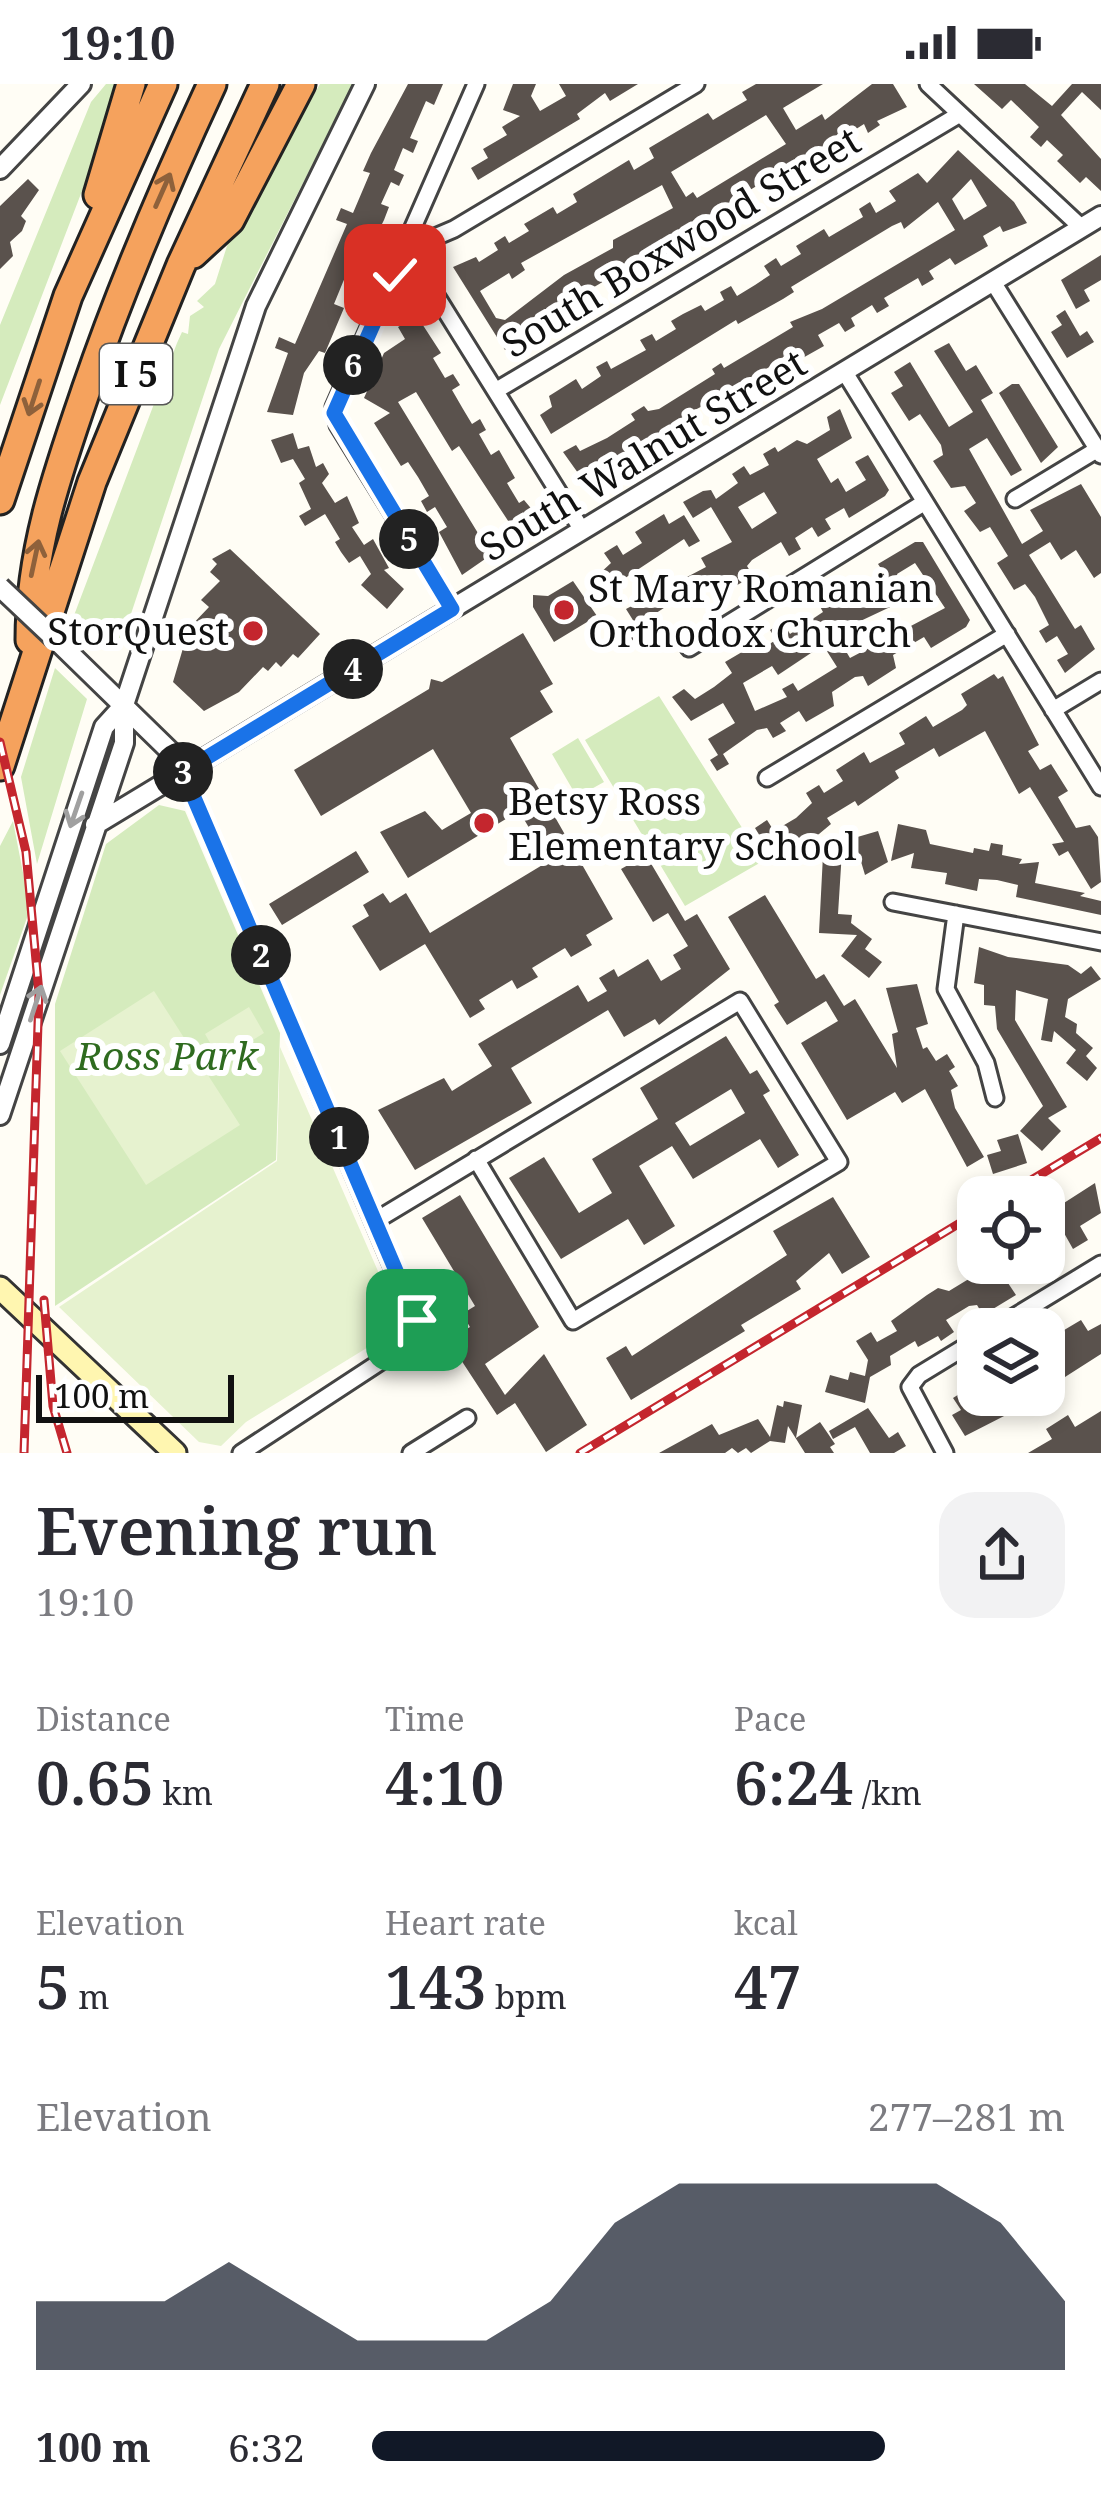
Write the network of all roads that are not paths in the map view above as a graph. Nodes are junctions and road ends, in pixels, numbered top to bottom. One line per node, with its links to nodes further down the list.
1 (80, 84): 12 (street)
2 (131, 84): 18 (highway)
3 (163, 84): 18 (highway, I 5)
4 (212, 84): 30 (highway, one-way to 4)
5 (265, 84): 16 (highway, I 5)
6 (301, 84): 16 (highway)
7 (365, 84): 32 (street)
8 (476, 84): 15 (street)
9 (696, 84): 15 (street)
10 (928, 84): 11 (street)
11 (960, 113): 14 (street); 20 (street, South Boxwood Street)
12 (0, 169)
13 (1101, 216): 14 (street, South Walnut Street)
14 (1082, 228): 17 (street, South Walnut Street)
15 (407, 249): 20 (street); 27 (street)
16 (181, 265): 30 (highway, I 5)
17 (993, 282): 19 (street, South Walnut Street); 21 (street)
18 (68, 296): 23 (highway, I 5, one-way to 23)
19 (844, 371): 24 (street); 25 (street, South Walnut Street)
20 (497, 390): 25 (street)
21 (1099, 452): 22 (street)
22 (1015, 499)
23 (0, 500)
24 (925, 502): 28 (street); 29 (street)
25 (582, 530): 27 (street, South Walnut Street)
26 (0, 587): 32 (street, bridge)
27 (452, 609): 35 (street, South Walnut Street)
28 (1006, 634): 33 (street); 36 (street)
29 (689, 647)
30 (30, 674): 34 (highway, I 5)
31 (1101, 682): 33 (street)
32 (124, 705): 35 (street); 38 (street); 42 (street, one-way to 42)
33 (1054, 710): 37 (street)
34 (0, 766)
35 (183, 772): 38 (street, South Walnut Street); 46 (street)
36 (767, 778)
37 (1101, 788)
38 (95, 825): 44 (street, one-way to 38)
39 (893, 902): 40 (street)
40 (956, 914): 41 (street); 43 (street)
41 (1101, 942)
42 (0, 1044)
43 (995, 1098)
44 (0, 1115)
45 (476, 1159): 45 (street); 46 (street)
46 (375, 1221): 53 (street)
47 (1101, 1264): 49 (street)
48 (0, 1288): 52 (main road)
49 (1029, 1308)
50 (957, 1352): 55 (street)
51 (466, 1418): 54 (street)
52 (175, 1453)
53 (241, 1453)
54 (411, 1453)
55 (945, 1453)

